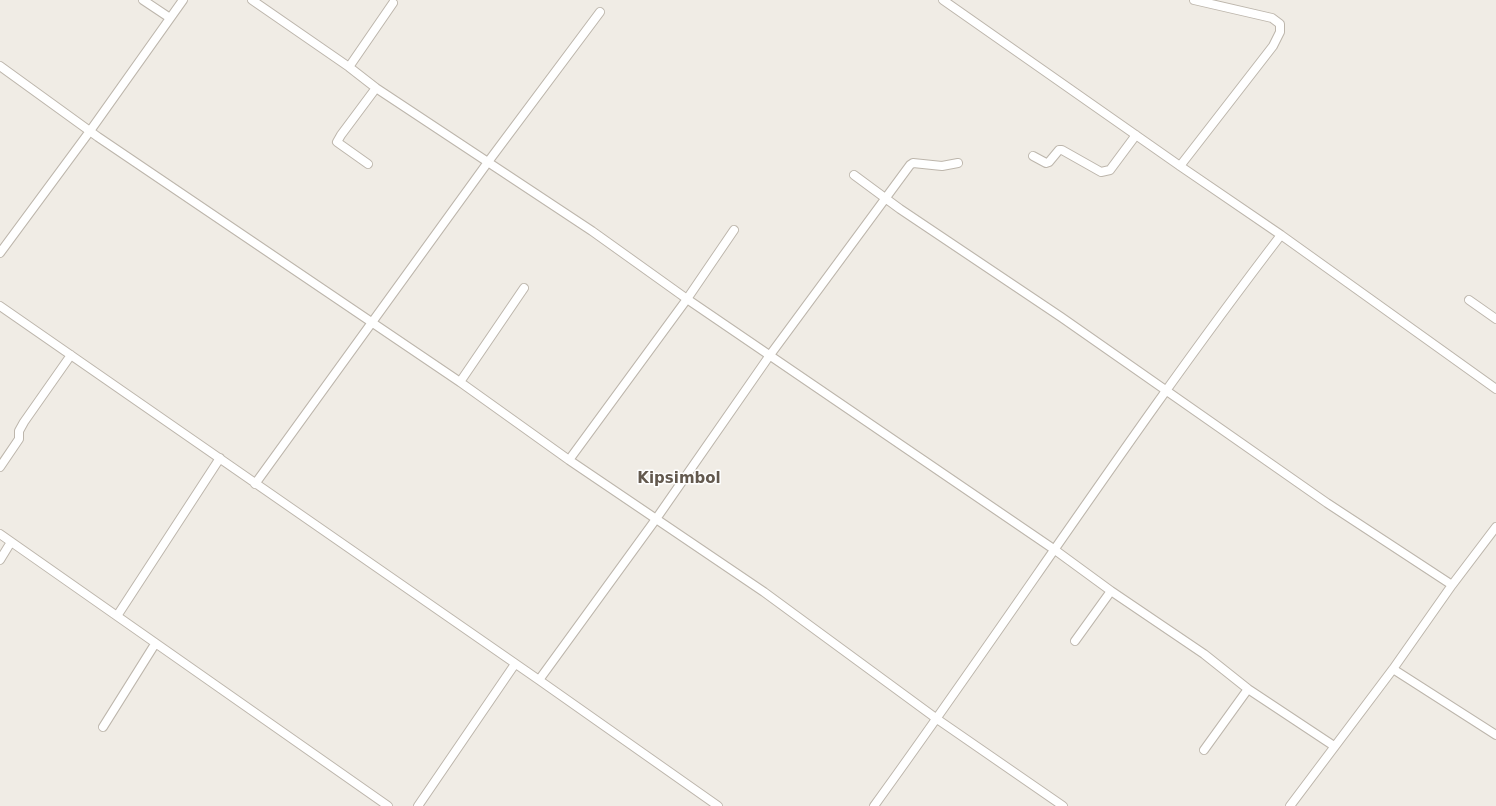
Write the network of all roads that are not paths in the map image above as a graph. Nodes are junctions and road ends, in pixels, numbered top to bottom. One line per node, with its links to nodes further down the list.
1 (143, 0): 8 (street)
2 (183, 0): 8 (street)
3 (252, 0): 10 (street)
4 (943, 0): 13 (street)
5 (1194, 0): 18 (street)
6 (393, 3): 10 (street)
7 (600, 12): 15 (street)
8 (170, 18): 12 (street)
9 (0, 66): 12 (street)
10 (349, 67): 11 (street)
11 (376, 88): 15 (street); 17 (street)
12 (90, 131): 23 (street); 29 (street)
13 (1136, 135): 14 (street); 18 (street)
14 (1033, 156)
15 (488, 162): 25 (street); 29 (street)
16 (958, 163): 20 (street)
17 (368, 164)
18 (1180, 166): 22 (street)
19 (854, 175): 20 (street)
20 (885, 198): 31 (street); 34 (street)
21 (734, 230): 25 (street)
22 (1282, 235): 33 (street); 34 (street)
23 (0, 254)
24 (524, 288): 32 (street)
25 (687, 299): 31 (street); 36 (street)
26 (1469, 300): 28 (street)
27 (0, 306): 30 (street)
28 (1496, 319)
29 (372, 323): 32 (street); 38 (street)
30 (71, 355): 35 (street); 37 (street)
31 (770, 355): 39 (street); 43 (street)
32 (460, 382): 36 (street)
33 (1496, 389)
34 (1166, 391): 43 (street); 45 (street)
35 (220, 458): 38 (street); 47 (street)
36 (569, 460): 39 (street)
37 (0, 467)
38 (255, 484): 50 (street)
39 (656, 519): 52 (street); 54 (street)
40 (1496, 527): 45 (street)
41 (0, 534): 42 (street)
42 (11, 542): 44 (street); 47 (street)
43 (1056, 550): 46 (street); 54 (street)
44 (0, 560)
45 (1452, 585): 51 (street)
46 (1111, 591): 48 (street); 53 (street)
47 (117, 616): 49 (street)
48 (1075, 641)
49 (155, 644): 55 (street); 59 (street)
50 (515, 664): 52 (street); 60 (street)
51 (1393, 669): 56 (street); 57 (street)
52 (539, 680): 61 (street)
53 (1248, 689): 57 (street); 58 (street)
54 (938, 719): 62 (street); 63 (street)
55 (103, 727)
56 (1496, 734)
57 (1334, 746): 64 (street)
58 (1204, 750)
59 (388, 806)
60 (418, 806)
61 (718, 806)
62 (874, 806)
63 (1063, 806)
64 (1290, 806)

